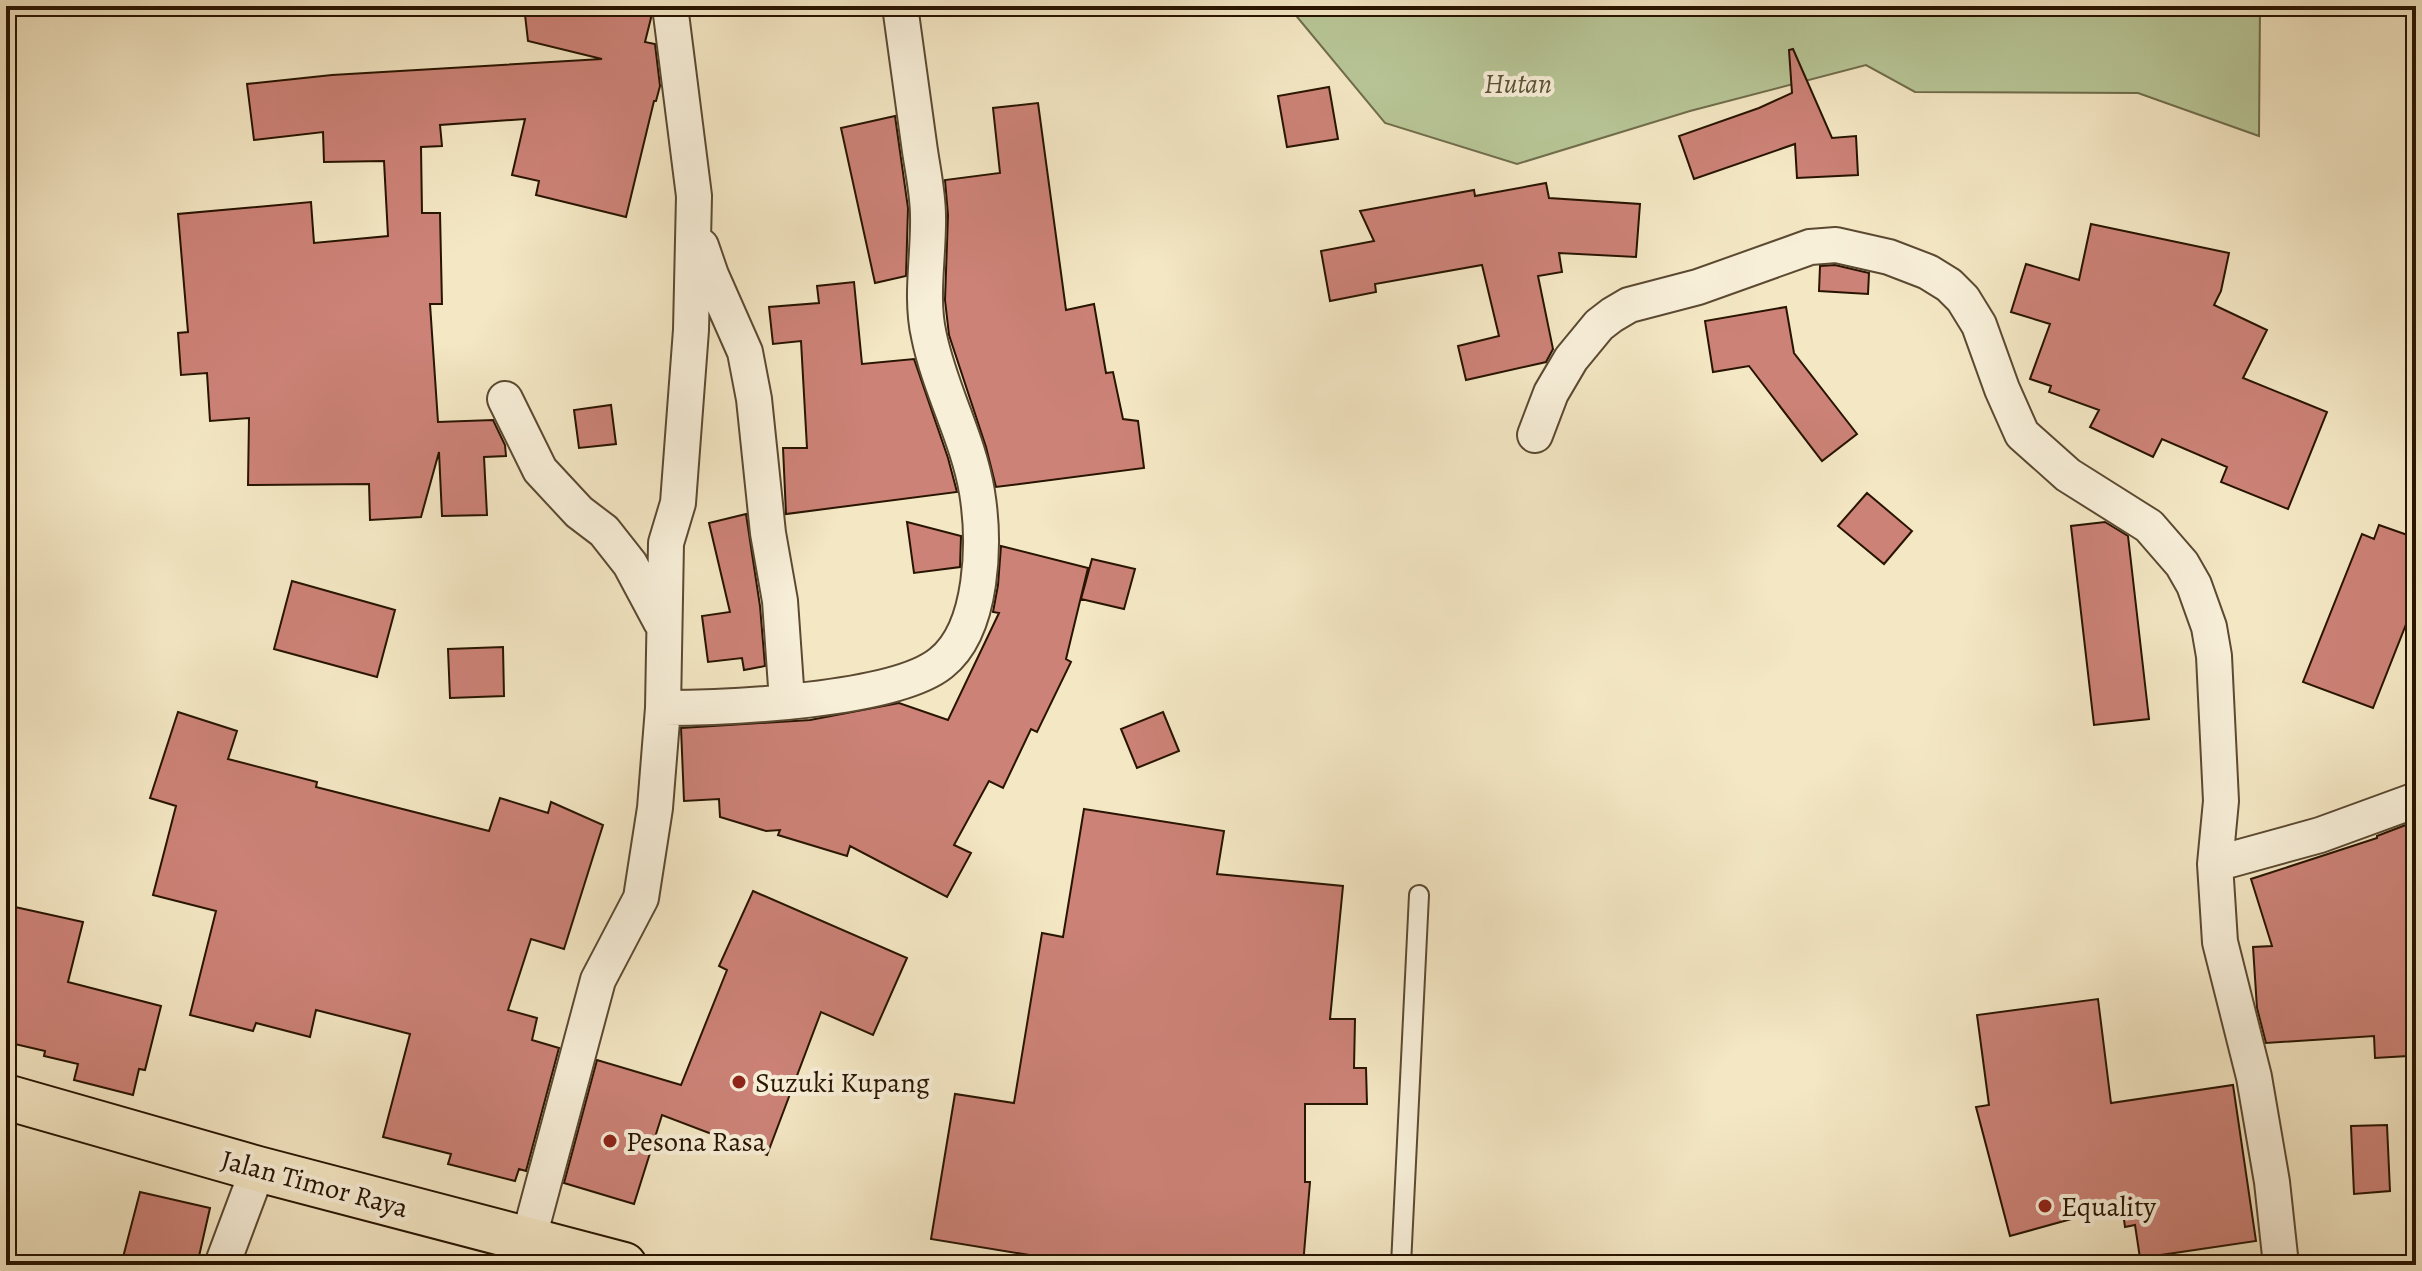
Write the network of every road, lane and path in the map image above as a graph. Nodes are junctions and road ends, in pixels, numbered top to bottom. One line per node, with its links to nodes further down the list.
1 (670, 6): 3 (street)
2 (900, 6): 7 (street)
3 (695, 226): 6 (street); 7 (street)
4 (505, 399): 6 (street)
5 (1535, 435): 10 (street)
6 (664, 630): 8 (street)
7 (787, 701): 8 (street)
8 (663, 708): 14 (street)
9 (2416, 800): 10 (street)
10 (2215, 864): 18 (street)
11 (1419, 895): 17 (lane)
12 (6, 1097): 13 (highway, Jalan Timor Raya)
13 (258, 1169): 14 (highway, Jalan Timor Raya); 15 (street)
14 (528, 1241): 16 (highway, Jalan Timor Raya)
15 (222, 1265)
16 (624, 1265)
17 (1401, 1265)
18 (2281, 1265)

